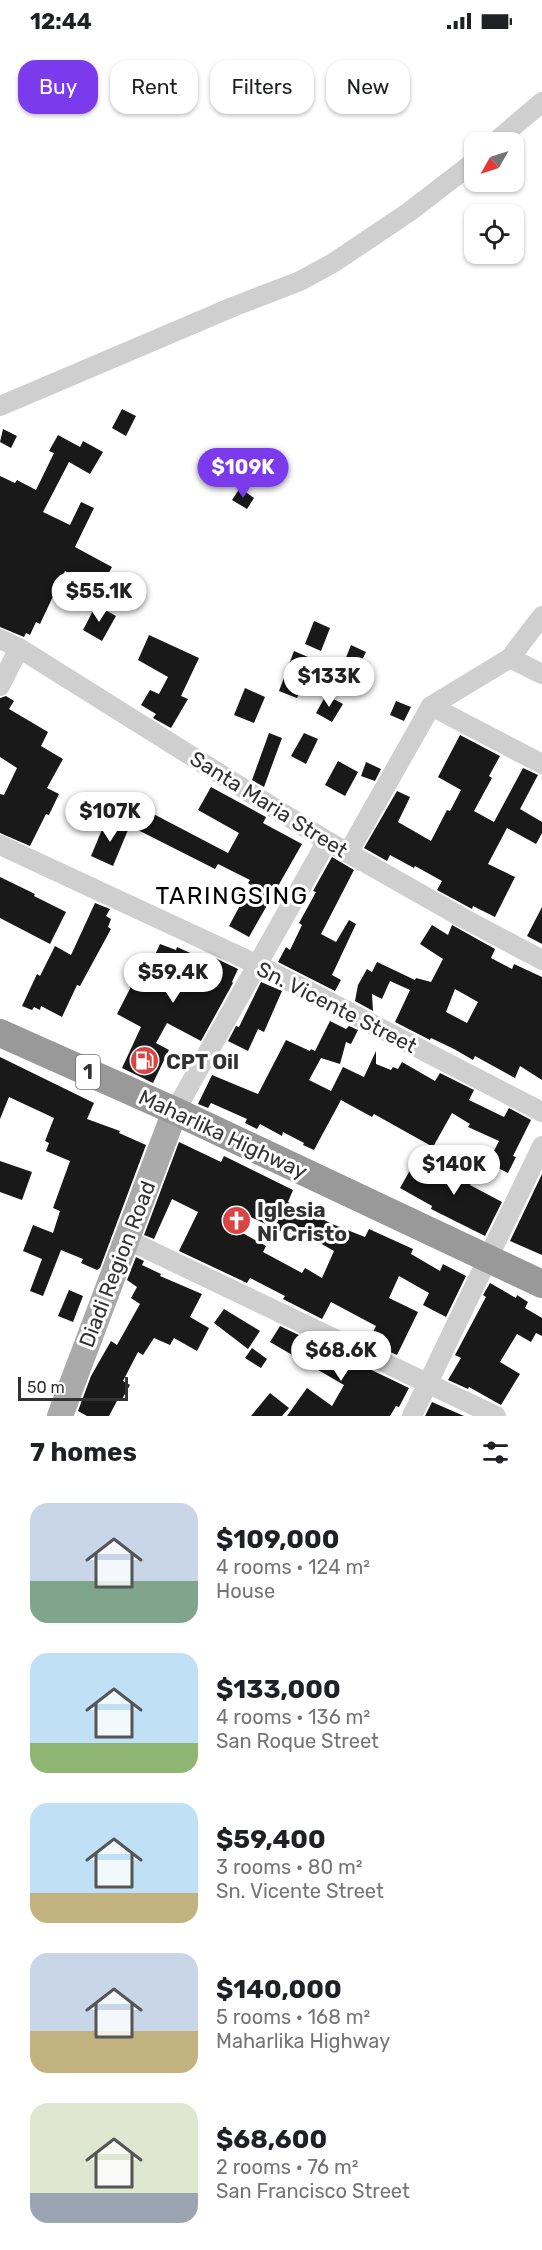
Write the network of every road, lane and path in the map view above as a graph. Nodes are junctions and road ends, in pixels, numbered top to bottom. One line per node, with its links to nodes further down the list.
1 (542, 102): 2 (street)
2 (507, 132)
3 (464, 170): 4 (street)
4 (0, 406)
5 (542, 616): 8 (street)
6 (0, 639): 7 (street, Santa Maria Street)
7 (19, 648): 10 (street); 13 (street, Santa Maria Street)
8 (510, 658): 9 (street); 11 (street)
9 (542, 674)
10 (0, 687)
11 (431, 706): 12 (street); 15 (street)
12 (542, 764)
13 (327, 841): 15 (street, Santa Maria Street); 17 (street)
14 (0, 845): 17 (street, Sn. Vicente Street)
15 (348, 853): 16 (street, Santa Maria Street)
16 (542, 960)
17 (258, 965): 19 (street); 20 (street, Sn. Vicente Street)
18 (0, 1033): 19 (highway, Maharlika Highway / 1)
19 (176, 1112): 22 (main road, Diadi Region Road); 23 (highway, Maharlika Highway / 1)
20 (542, 1112)
21 (542, 1146): 23 (street)
22 (126, 1239): 25 (street); 26 (main road, Diadi Region Road)
23 (489, 1258): 24 (highway, Maharlika Highway / 1); 25 (street)
24 (542, 1284)
25 (429, 1383): 27 (street); 28 (street)
26 (60, 1416)
27 (412, 1416)
28 (496, 1416)

